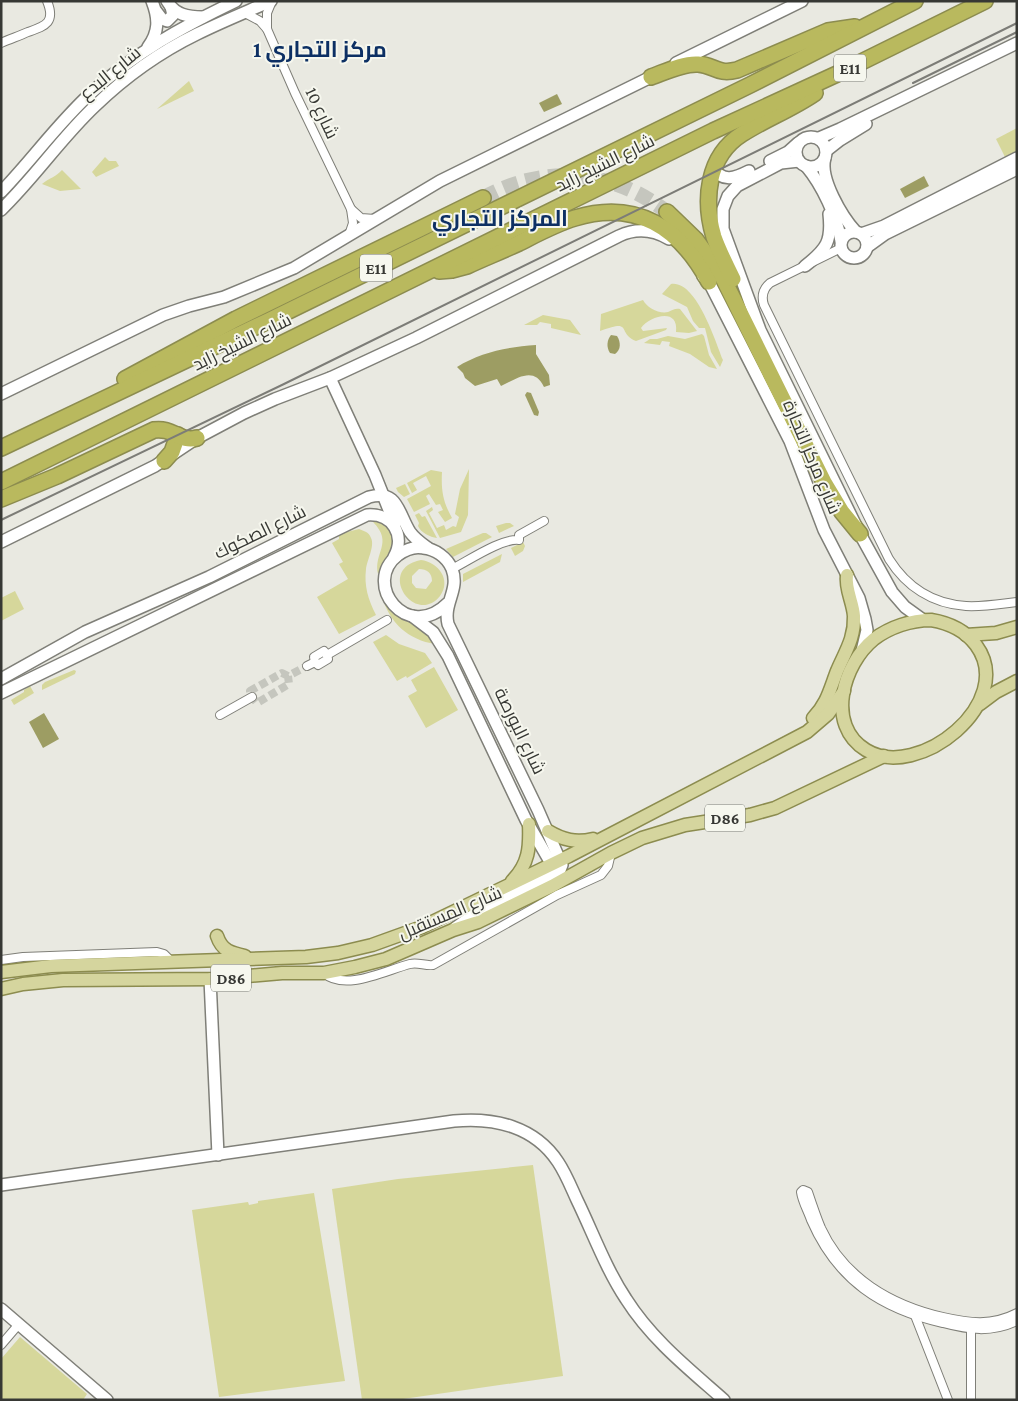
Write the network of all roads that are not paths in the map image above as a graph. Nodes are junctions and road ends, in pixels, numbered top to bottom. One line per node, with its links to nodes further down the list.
1 (44, 1): 14 (street)
2 (47, 1): 14 (street)
3 (236, 1): 11 (street, شارع البدع)
4 (271, 1): 10 (street, شارع البدع); 13 (street)
5 (802, 1): 20 (street)
6 (916, 1): 12 (highway, شارع الشيخ زايد / E11)
7 (985, 1): 19 (highway, شارع الشيخ زايد / E11)
8 (169, 4): 9 (street); 11 (street)
9 (154, 6): 18 (street)
10 (245, 13): 13 (street); 31 (street, شارع البدع)
11 (204, 17): 18 (street, شارع البدع)
12 (864, 27): 20 (highway); 45 (highway, شارع الشيخ زايد / E11)
13 (267, 28): 32 (street, شارع 10)
14 (33, 30): 15 (street)
15 (1, 43)
16 (1017, 43): 21 (street)
17 (1017, 50): 23 (street)
18 (145, 51): 28 (street, شارع البدع)
19 (837, 74): 26 (highway); 40 (highway, شارع الشيخ زايد / E11)
20 (651, 77): 34 (street)
21 (819, 138): 22 (street); 23 (street)
22 (798, 143): 25 (street); 26 (street)
23 (826, 154): 25 (street); 35 (street)
24 (1017, 158): 35 (street)
25 (803, 164): 30 (street); 42 (street, شارع مركز التجارة)
26 (713, 168): 42 (highway)
27 (1017, 169): 38 (street)
28 (1, 192)
29 (483, 198): 45 (highway)
30 (828, 204): 37 (street); 39 (street)
31 (1, 210)
32 (351, 210): 34 (street); 36 (street)
33 (667, 212): 57 (highway)
34 (378, 219): 36 (street)
35 (858, 233): 37 (street); 38 (street)
36 (346, 238): 44 (street)
37 (841, 244): 38 (street); 39 (street)
38 (867, 247)
39 (805, 266): 63 (street)
40 (430, 271): 41 (highway); 51 (highway, شارع الشيخ زايد / E11)
41 (709, 282): 43 (street, شارع مركز التجارة); 62 (street, شارع مركز التجارة)
42 (760, 330): 57 (street, شارع مركز التجارة)
43 (330, 378): 47 (street, شارع مركز التجارة); 50 (street)
44 (1, 394)
45 (94, 403): 48 (highway, شارع الشيخ زايد / E11)
46 (178, 435): 47 (highway); 49 (highway); 53 (highway)
47 (197, 438): 49 (street, شارع مركز التجارة)
48 (1, 448)
49 (164, 461): 58 (street, شارع مركز التجارة)
50 (375, 475): 52 (street); 54 (street)
51 (1, 482)
52 (383, 495): 54 (street, شارع الصكوك); 56 (street); 59 (street)
53 (1, 499)
54 (364, 500): 65 (street, شارع الصكوك)
55 (544, 521): 61 (street)
56 (396, 527): 60 (street); 70 (street, شارع الصكوك)
57 (860, 534): 68 (street, شارع مركز التجارة)
58 (1, 542)
59 (430, 549): 60 (street); 61 (street)
60 (394, 557): 66 (street)
61 (452, 569): 64 (street)
62 (847, 575): 73 (street, شارع مركز التجارة); 83 (main road)
63 (1017, 602)
64 (448, 604): 66 (street); 86 (street, شارع البورصة)
65 (142, 607): 70 (street); 72 (street, شارع الصكوك)
66 (412, 616): 85 (street, شارع البورصة)
67 (387, 620): 75 (street)
68 (923, 620): 71 (main road); 73 (main road)
69 (1017, 627): 71 (main road)
70 (122, 634): 74 (street, شارع الصكوك)
71 (966, 635): 81 (main road)
72 (71, 640): 74 (street); 76 (street, شارع الصكوك)
73 (862, 651): 78 (main road)
74 (67, 660): 79 (street)
75 (307, 666)
76 (5, 675)
77 (1017, 680): 81 (main road)
78 (844, 691): 83 (main road, شارع المستقبل / D86); 84 (main road)
79 (1, 693)
80 (252, 697): 82 (street)
81 (980, 704): 84 (main road)
82 (220, 716)
83 (773, 750): 87 (main road, شارع المستقبل / D86)
84 (884, 756): 88 (main road, شارع المستقبل / D86)
85 (529, 824): 89 (street, شارع البورصة); 90 (main road)
86 (548, 831): 87 (main road); 89 (street, شارع البورصة)
87 (603, 837): 89 (main road, شارع المستقبل / D86)
88 (611, 853): 89 (main road, شارع المستقبل / D86); 99 (street)
89 (559, 869): 90 (main road, شارع المستقبل / D86); 99 (main road, شارع المستقبل / D86)
90 (506, 887): 92 (main road, شارع المستقبل / D86)
91 (401, 925): 92 (main road)
92 (422, 927): 95 (main road, شارع المستقبل / D86)
93 (217, 936): 95 (main road)
94 (1, 960): 97 (street)
95 (251, 960): 96 (main road, شارع المستقبل / D86)
96 (212, 961): 97 (main road, شارع المستقبل / D86); 101 (main road)
97 (172, 962): 98 (main road, شارع المستقبل / D86)
98 (1, 972)
99 (324, 973): 100 (main road, شارع المستقبل / D86)
100 (210, 979): 101 (main road, شارع المستقبل / D86); 103 (street)
101 (134, 980): 102 (main road, شارع المستقبل / D86)
102 (1, 989)
103 (218, 1156): 104 (street); 115 (street)
104 (1, 1186)
105 (913, 1308): 108 (street); 108 (street); 112 (street)
106 (1, 1309): 110 (street)
107 (1017, 1313): 111 (street)
108 (916, 1317): 112 (street); 116 (street)
109 (1017, 1321): 111 (street)
110 (19, 1324): 113 (street); 114 (street)
111 (994, 1325): 112 (street)
112 (971, 1326): 117 (street)
113 (1, 1345)
114 (99, 1397)
115 (724, 1400)
116 (948, 1400)
117 (971, 1400)

